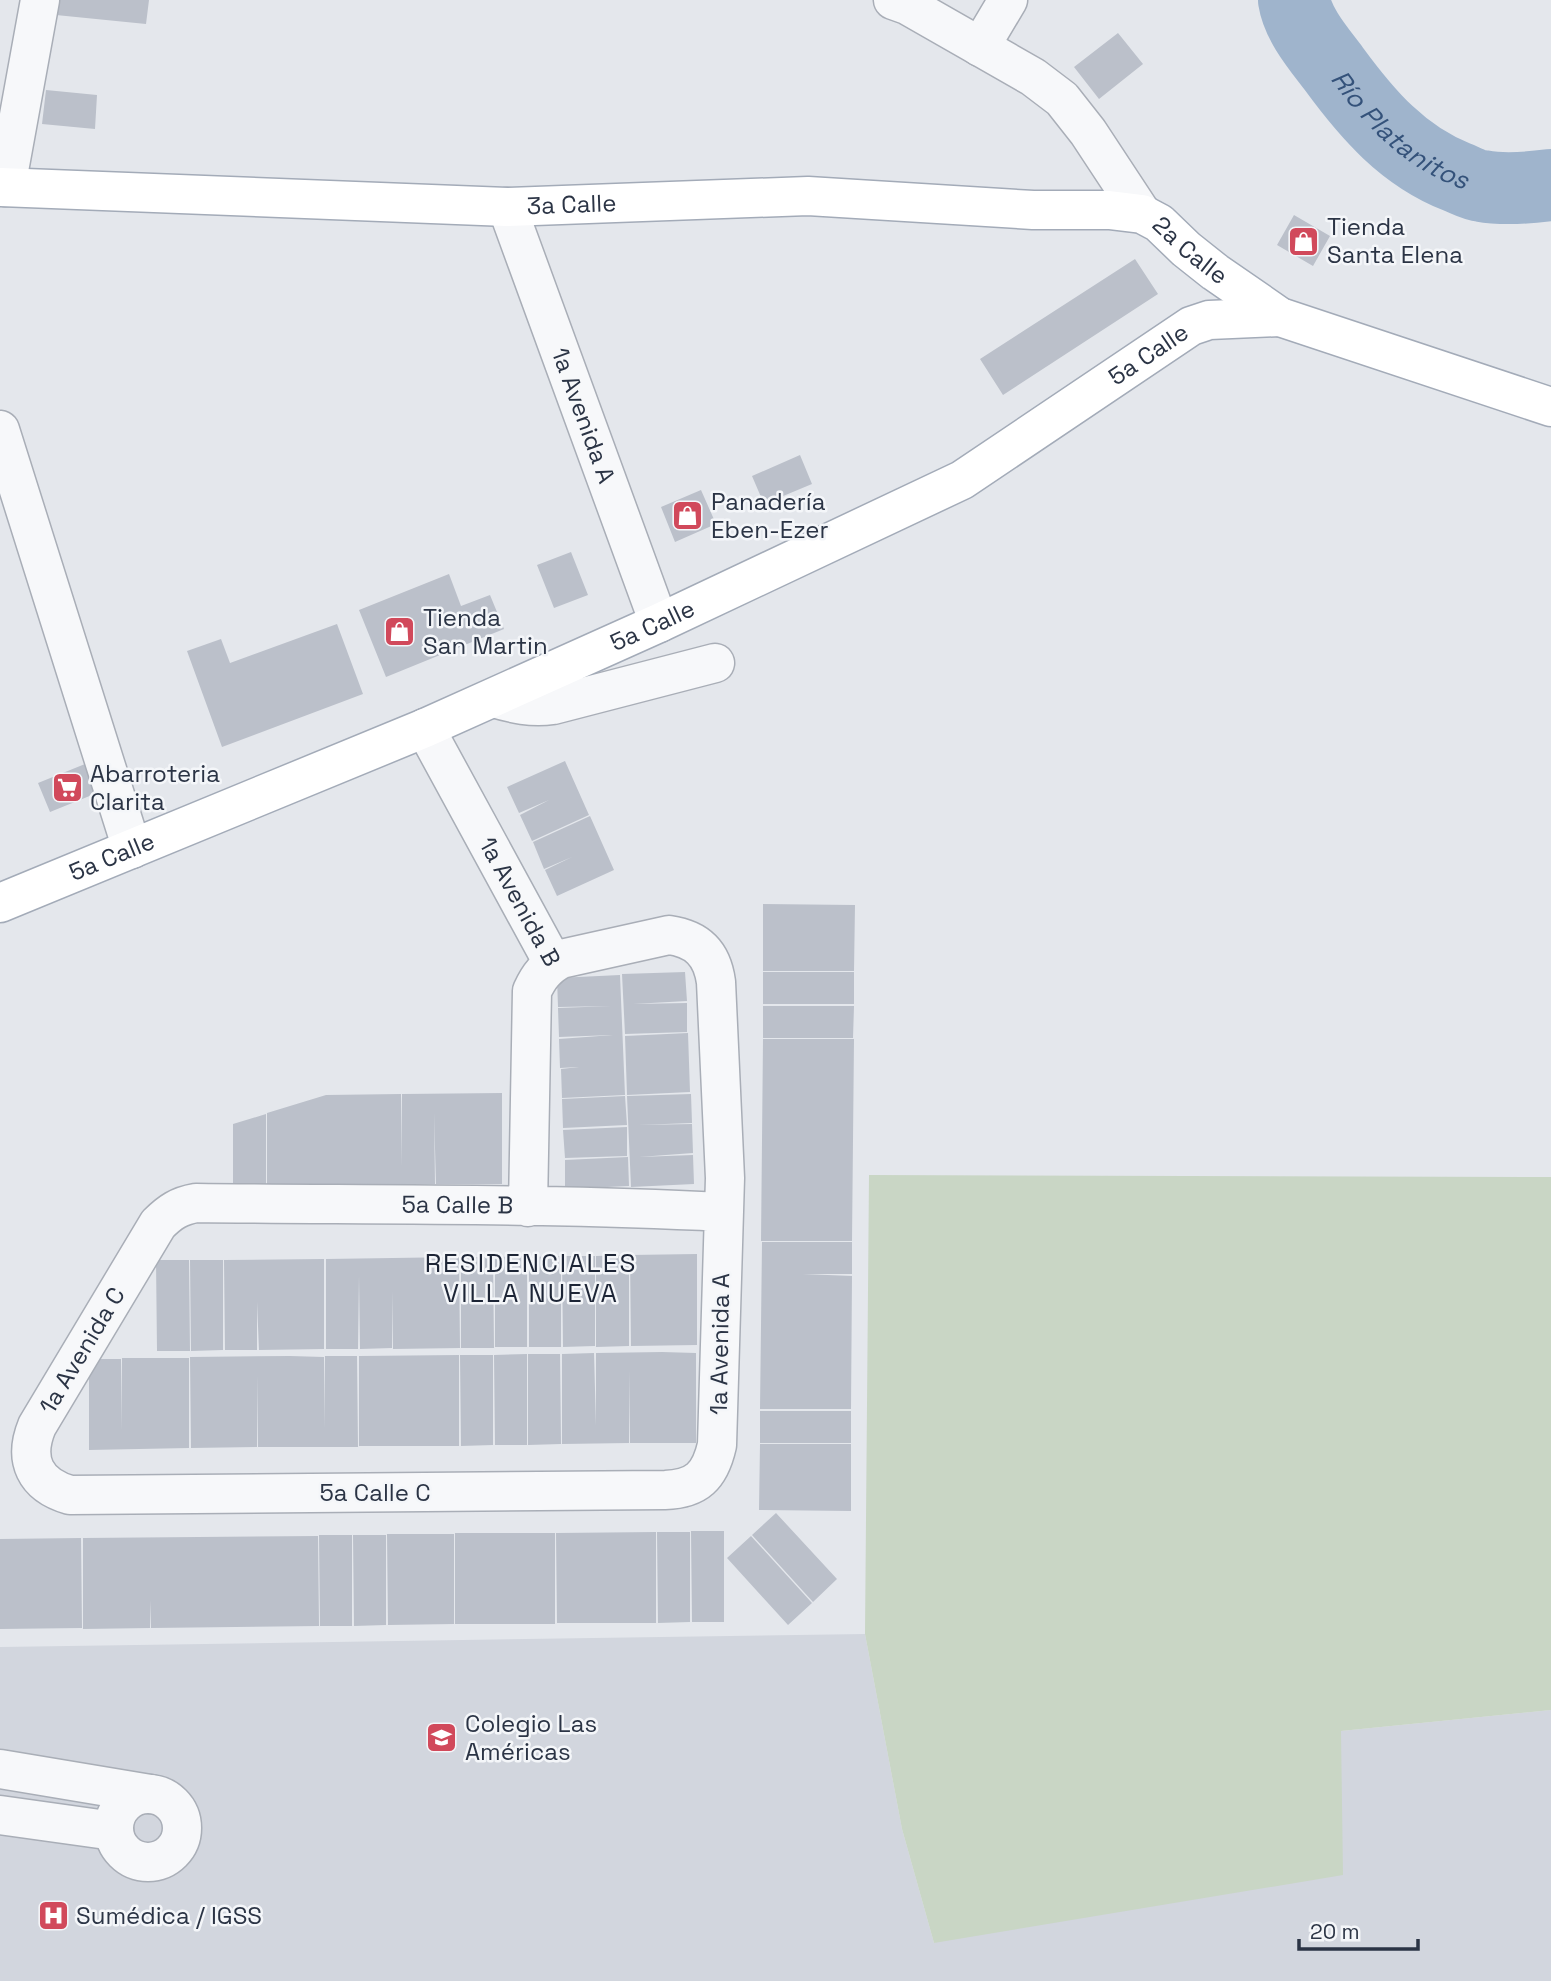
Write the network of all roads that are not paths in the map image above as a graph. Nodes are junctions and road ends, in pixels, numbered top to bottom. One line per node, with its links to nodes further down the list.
1 (40, 0): 5 (street)
2 (894, 0): 4 (street, 2a Calle)
3 (1008, 0): 4 (street)
4 (980, 47): 7 (street, 2a Calle)
5 (3, 187): 6 (main road, 3a Calle)
6 (507, 207): 7 (main road, 3a Calle); 13 (street, 1a Avenida A)
7 (1142, 214): 8 (main road, 2a Calle)
8 (1185, 249): 9 (main road, 2a Calle); 10 (main road)
9 (1280, 317): 10 (main road, 5a Calle); 11 (main road, 2a Calle)
10 (1191, 326): 13 (main road, 5a Calle)
11 (1551, 407)
12 (0, 430): 17 (street)
13 (659, 623): 15 (main road, 5a Calle)
14 (716, 663): 15 (street)
15 (494, 698): 16 (main road, 5a Calle)
16 (425, 728): 17 (main road, 5a Calle); 19 (street, 1a Avenida B)
17 (132, 849): 18 (main road, 5a Calle)
18 (0, 903)
19 (553, 963): 20 (street, 1a Avenida B); 21 (street)
20 (527, 1207): 21 (street, 5a Calle B); 22 (street, 5a Calle B)
21 (722, 1212): 23 (street, 1a Avenida A)
22 (158, 1224): 24 (street, 1a Avenida C)
23 (706, 1474): 24 (street, 5a Calle C)
24 (43, 1482)
25 (0, 1769): 26 (street)
26 (150, 1794): 28 (street); 28 (street)
27 (0, 1815): 28 (street)
28 (114, 1830)

